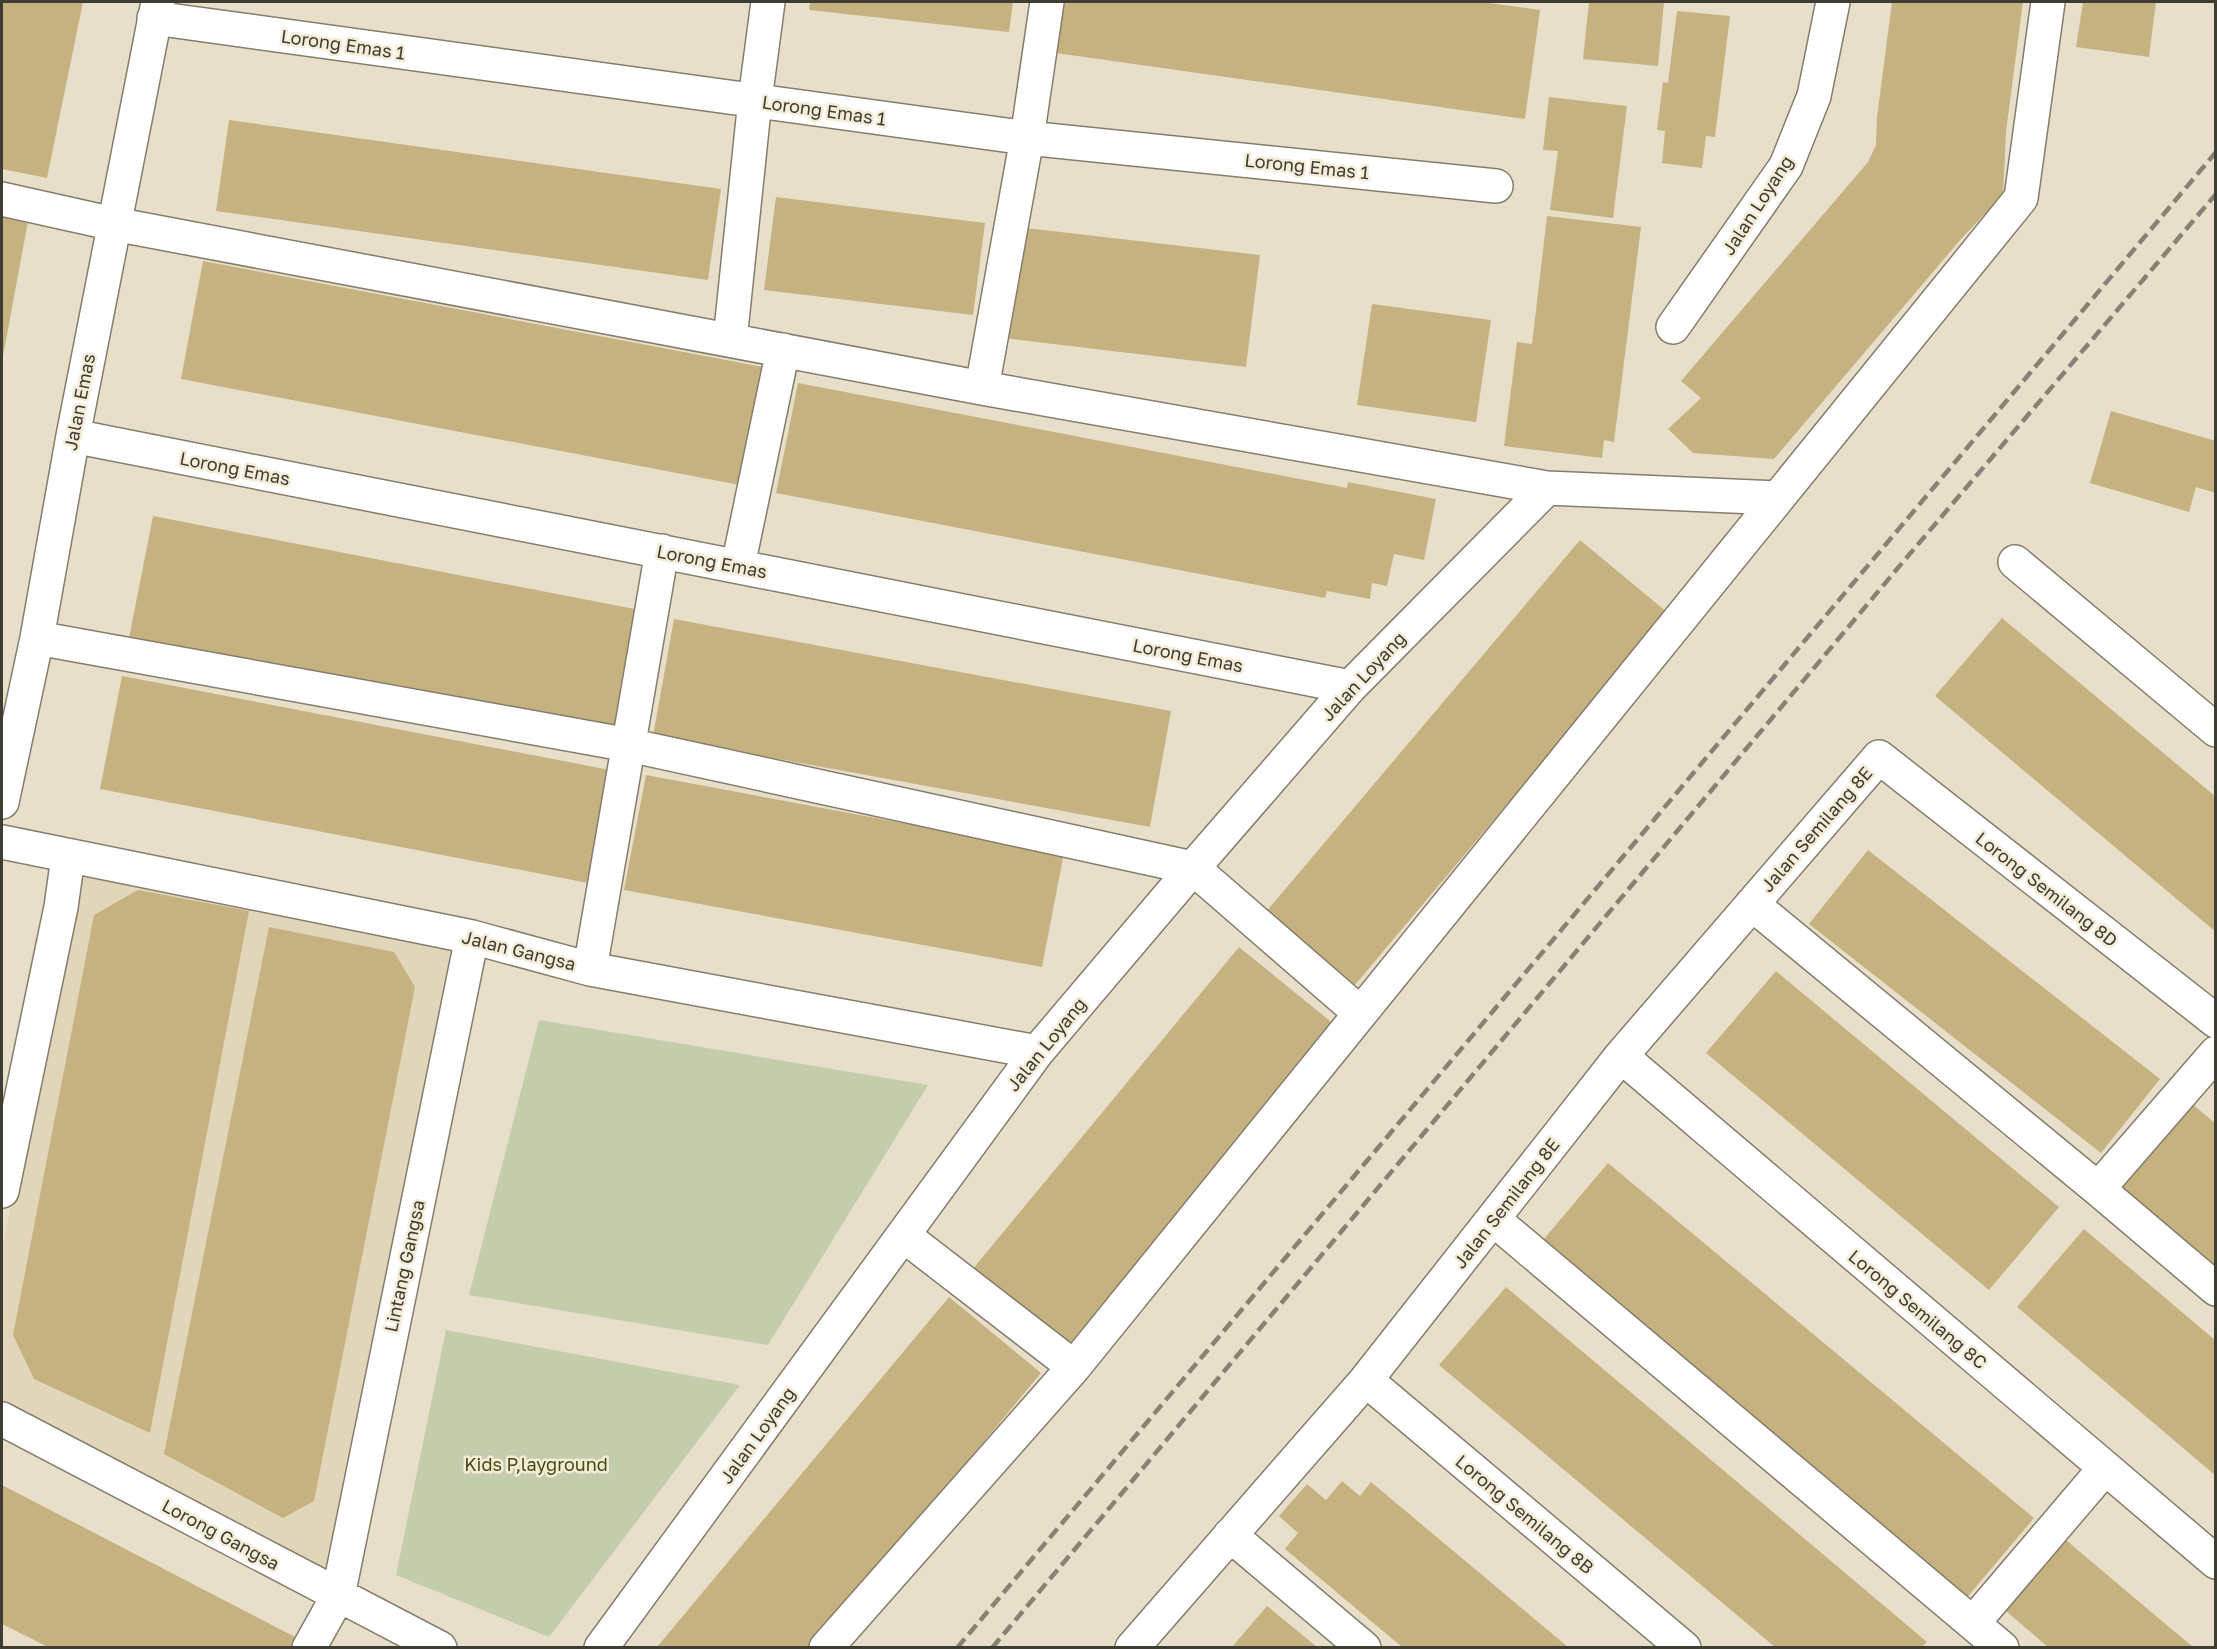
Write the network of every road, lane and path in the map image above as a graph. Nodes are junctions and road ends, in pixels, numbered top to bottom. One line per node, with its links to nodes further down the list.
1 (768, 2): 6 (street)
2 (1047, 2): 7 (street)
3 (1833, 2): 11 (street, Jalan Loyang)
4 (2048, 2): 17 (street)
5 (156, 10): 6 (street, Lorong Emas 1); 10 (street, Jalan Emas)
6 (755, 100): 7 (street, Lorong Emas 1); 12 (street)
7 (1027, 138): 8 (street, Lorong Emas 1); 14 (street)
8 (1496, 186)
9 (2, 199): 10 (street)
10 (114, 224): 12 (street); 15 (street, Jalan Emas)
11 (1673, 327)
12 (730, 340): 13 (street)
13 (783, 350): 14 (street); 20 (street)
14 (982, 388): 16 (street)
15 (73, 436): 18 (street, Lorong Emas); 21 (street, Jalan Emas)
16 (1548, 488): 17 (street); 22 (street, Jalan Loyang)
17 (1778, 498): 33 (street)
18 (662, 551): 20 (street, Lorong Emas); 24 (street)
19 (2015, 562): 23 (street)
20 (738, 566): 22 (street, Lorong Emas)
21 (37, 638): 24 (street); 26 (street, Jalan Emas)
22 (1350, 687): 29 (street, Jalan Loyang)
23 (2216, 730)
24 (629, 745): 29 (street); 32 (street)
25 (1879, 757): 30 (street, Jalan Semilang 8E); 34 (street, Lorong Semilang 8D)
26 (2, 802)
27 (2, 842): 28 (street, Jalan Gangsa)
28 (68, 857): 31 (street, Jalan Gangsa); 39 (street)
29 (1193, 868): 33 (street); 35 (street, Jalan Loyang)
30 (1752, 904): 37 (street, Jalan Semilang 8E); 38 (street)
31 (472, 937): 32 (street, Jalan Gangsa); 49 (street, Lintang Gangsa)
32 (590, 969): 35 (street, Jalan Gangsa)
33 (1360, 1013): 43 (street)
34 (2216, 1021)
35 (1037, 1052): 41 (street, Jalan Loyang)
36 (2216, 1053): 38 (street)
37 (1621, 1056): 40 (street, Jalan Semilang 8E); 46 (street, Lorong Semilang 8C)
38 (2098, 1189): 42 (street)
39 (2, 1191)
40 (1493, 1219): 44 (street, Jalan Semilang 8E); 50 (street)
41 (903, 1235): 43 (street); 53 (street, Jalan Loyang)
42 (2216, 1289)
43 (1074, 1366): 54 (street)
44 (1366, 1380): 47 (street, Jalan Semilang 8E); 57 (street, Lorong Semilang 8B)
45 (2, 1419): 49 (street, Lorong Gangsa)
46 (2105, 1468): 48 (street, Lorong Semilang 8C); 50 (street)
47 (1230, 1535): 55 (street, Jalan Semilang 8E); 56 (street)
48 (2216, 1562)
49 (338, 1596): 51 (street, Lintang Gangsa); 52 (street, Lorong Gangsa)
50 (1973, 1623): 58 (street)
51 (309, 1647)
52 (440, 1647)
53 (601, 1647)
54 (826, 1647)
55 (1132, 1647)
56 (1364, 1647)
57 (1684, 1647)
58 (2002, 1647)

